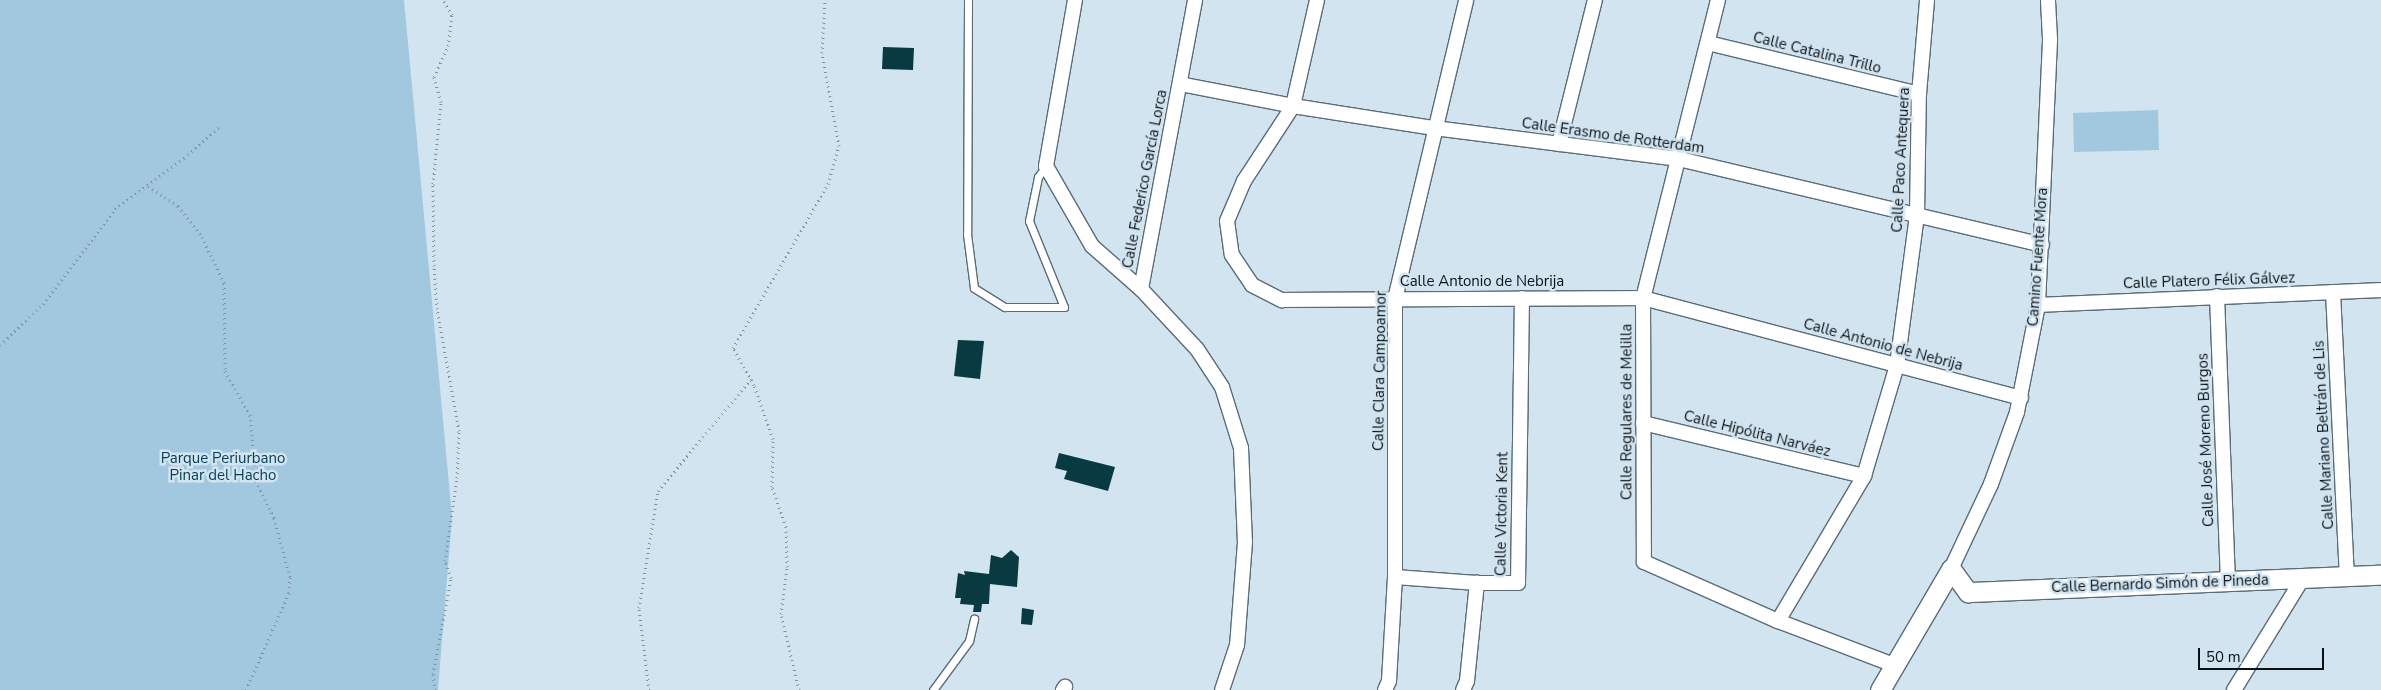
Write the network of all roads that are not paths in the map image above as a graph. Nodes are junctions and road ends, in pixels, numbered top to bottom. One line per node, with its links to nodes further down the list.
1 (968, 0): 17 (lane)
2 (1075, 0): 17 (street)
3 (1195, 0): 11 (street, Calle Federico García Lorca)
4 (1317, 0): 13 (street)
5 (1466, 0): 14 (street, Calle Clara Campoamor)
6 (1595, 0): 15 (street)
7 (1718, 0): 10 (street, Calle Regulares de Melilla)
8 (1927, 0): 12 (street, Calle Paco Antequera)
9 (2048, 0): 19 (street, Camino Fuente Mora)
10 (1708, 42): 12 (street, Calle Catalina Trillo); 16 (street, Calle Regulares de Melilla)
11 (1180, 84): 13 (street); 20 (street, Calle Federico García Lorca)
12 (1919, 94): 18 (street, Calle Paco Antequera)
13 (1293, 106): 14 (street, Calle Erasmo de Rotterdam); 26 (street, Calle Antonio de Nebrija)
14 (1434, 128): 15 (street, Calle Erasmo de Rotterdam); 26 (street, Calle Clara Campoamor)
15 (1559, 144): 16 (street, Calle Erasmo de Rotterdam)
16 (1679, 159): 18 (street, Calle Erasmo de Rotterdam); 25 (street, Calle Regulares de Melilla)
17 (1046, 166): 20 (street)
18 (1917, 215): 19 (street, Calle Erasmo de Rotterdam); 28 (street, Calle Paco Antequera)
19 (2042, 245): 27 (street, Camino Fuente Mora)
20 (1140, 289): 43 (street, Calle Federico García Lorca)
21 (2381, 290): 22 (street, Calle Platero Félix Gálvez)
22 (2333, 292): 23 (street, Calle Platero Félix Gálvez); 34 (street, Calle Mariano Beltrán de Lis)
23 (2216, 296): 27 (street, Calle Platero Félix Gálvez); 37 (street, Calle José Moreno Burgos)
24 (1522, 298): 25 (street, Calle Antonio de Nebrija); 26 (street, Calle Antonio de Nebrija); 38 (street, Calle Victoria Kent)
25 (1642, 298): 28 (street, Calle Antonio de Nebrija); 30 (street, Calle Regulares de Melilla)
26 (1394, 299): 35 (street, Calle Clara Campoamor)
27 (2038, 305): 29 (street, Camino Fuente Mora)
28 (1897, 365): 29 (street, Calle Antonio de Nebrija); 31 (street, Calle Paco Antequera)
29 (2021, 398): 32 (street, Camino Fuente Mora)
30 (1643, 423): 31 (street, Calle Hipólita Narváez); 40 (street, Calle Regulares de Melilla)
31 (1864, 476): 40 (street, Calle Paco Antequera)
32 (1950, 569): 37 (street, Calle Bernardo Simón de Pineda); 41 (street, Camino Fuente Mora)
33 (2381, 575): 34 (street, Calle Bernardo Simón de Pineda)
34 (2347, 576): 36 (street, Calle Bernardo Simón de Pineda)
35 (1395, 577): 38 (street, Calle Victoria Kent); 44 (street, Calle Clara Campoamor)
36 (2303, 578): 37 (street, Calle Bernardo Simón de Pineda); 47 (street)
37 (2228, 582)
38 (1477, 583): 45 (street, Calle Victoria Kent)
39 (974, 619): 42 (lane)
40 (1778, 621): 41 (street, Calle Regulares de Melilla)
41 (1894, 665): 46 (street, Camino Fuente Mora)
42 (933, 690)
43 (1222, 690)
44 (1385, 690)
45 (1463, 690)
46 (1880, 690)
47 (2234, 690)

